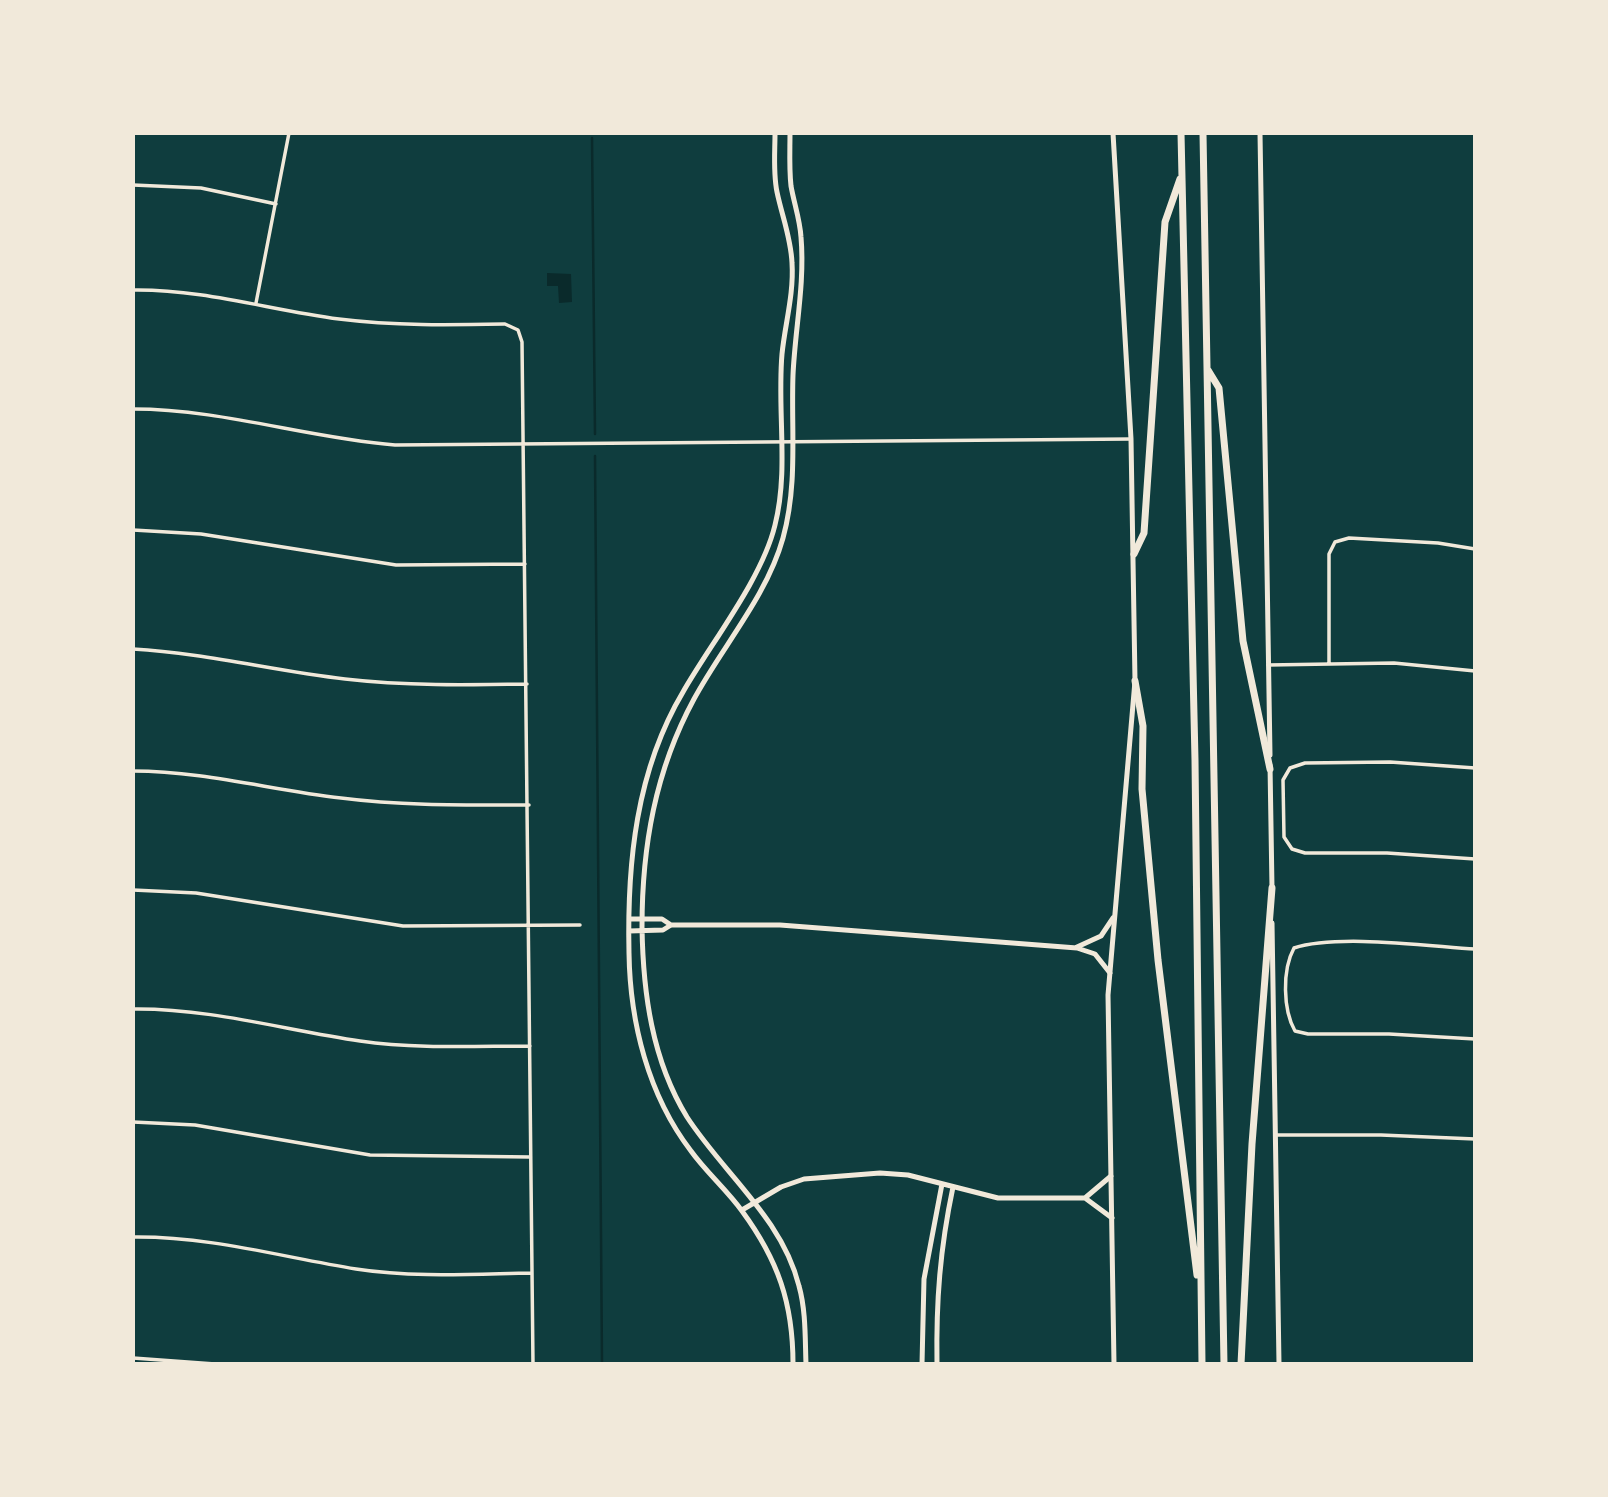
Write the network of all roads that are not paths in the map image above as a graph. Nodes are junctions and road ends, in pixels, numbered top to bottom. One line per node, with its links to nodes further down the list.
1 (289, 133): 10 (street)
2 (775, 133): 16 (street)
3 (790, 133): 17 (street)
4 (1113, 133): 15 (street)
5 (1181, 133): 8 (highway)
6 (1203, 133): 13 (highway)
7 (1260, 134): 25 (street)
8 (1181, 175): 21 (highway); 65 (highway)
9 (133, 186): 10 (street)
10 (277, 204): 12 (street)
11 (133, 290): 12 (street)
12 (256, 303): 18 (street)
13 (1206, 367): 31 (highway); 77 (highway)
14 (133, 409): 18 (street)
15 (1131, 439): 17 (street); 21 (street)
16 (781, 443): 17 (street); 18 (street); 39 (street)
17 (793, 443): 40 (street)
18 (523, 445): 22 (street)
19 (133, 530): 22 (street)
20 (1475, 549): 24 (street)
21 (1134, 554): 27 (street)
22 (525, 564): 28 (street)
23 (133, 649): 28 (street)
24 (1329, 663): 25 (street); 26 (street)
25 (1268, 665): 31 (street)
26 (1475, 671)
27 (1135, 681): 38 (street); 65 (highway)
28 (527, 684): 34 (street)
29 (1475, 701): 30 (street)
30 (1475, 768): 33 (street); 35 (street)
31 (1270, 769): 36 (street)
32 (133, 771): 34 (street)
33 (1475, 782)
34 (529, 805): 41 (street)
35 (1475, 859)
36 (1272, 888): 53 (street); 78 (highway)
37 (133, 890): 41 (street)
38 (1115, 908): 46 (street); 48 (street)
39 (629, 919): 40 (street); 44 (street)
40 (642, 920): 43 (street); 45 (street)
41 (529, 925): 42 (street); 51 (street)
42 (580, 925)
43 (671, 925): 45 (street); 46 (street)
44 (629, 930): 45 (street); 61 (street)
45 (642, 930): 60 (street)
46 (1077, 947): 48 (street)
47 (1475, 949): 50 (street)
48 (1110, 974): 56 (street)
49 (133, 1009): 51 (street)
50 (1475, 1039)
51 (530, 1045): 55 (street)
52 (133, 1122): 55 (street)
53 (1275, 1135): 54 (street); 79 (street)
54 (1475, 1139)
55 (530, 1157): 64 (street)
56 (1111, 1176): 59 (street); 62 (street)
57 (942, 1184): 58 (street); 60 (street); 66 (street)
58 (953, 1187): 59 (street); 67 (street)
59 (1085, 1198): 62 (street)
60 (754, 1202): 61 (street); 72 (street)
61 (742, 1210): 71 (street)
62 (1112, 1218): 75 (street)
63 (133, 1237): 64 (street)
64 (532, 1273): 70 (street)
65 (1201, 1307): 76 (highway)
66 (922, 1324): 67 (street); 73 (street)
67 (936, 1324): 74 (street)
68 (133, 1357): 69 (street)
69 (215, 1364)
70 (533, 1364)
71 (793, 1364)
72 (806, 1364)
73 (922, 1364)
74 (937, 1364)
75 (1114, 1364)
76 (1202, 1364)
77 (1224, 1364)
78 (1241, 1364)
79 (1279, 1364)

